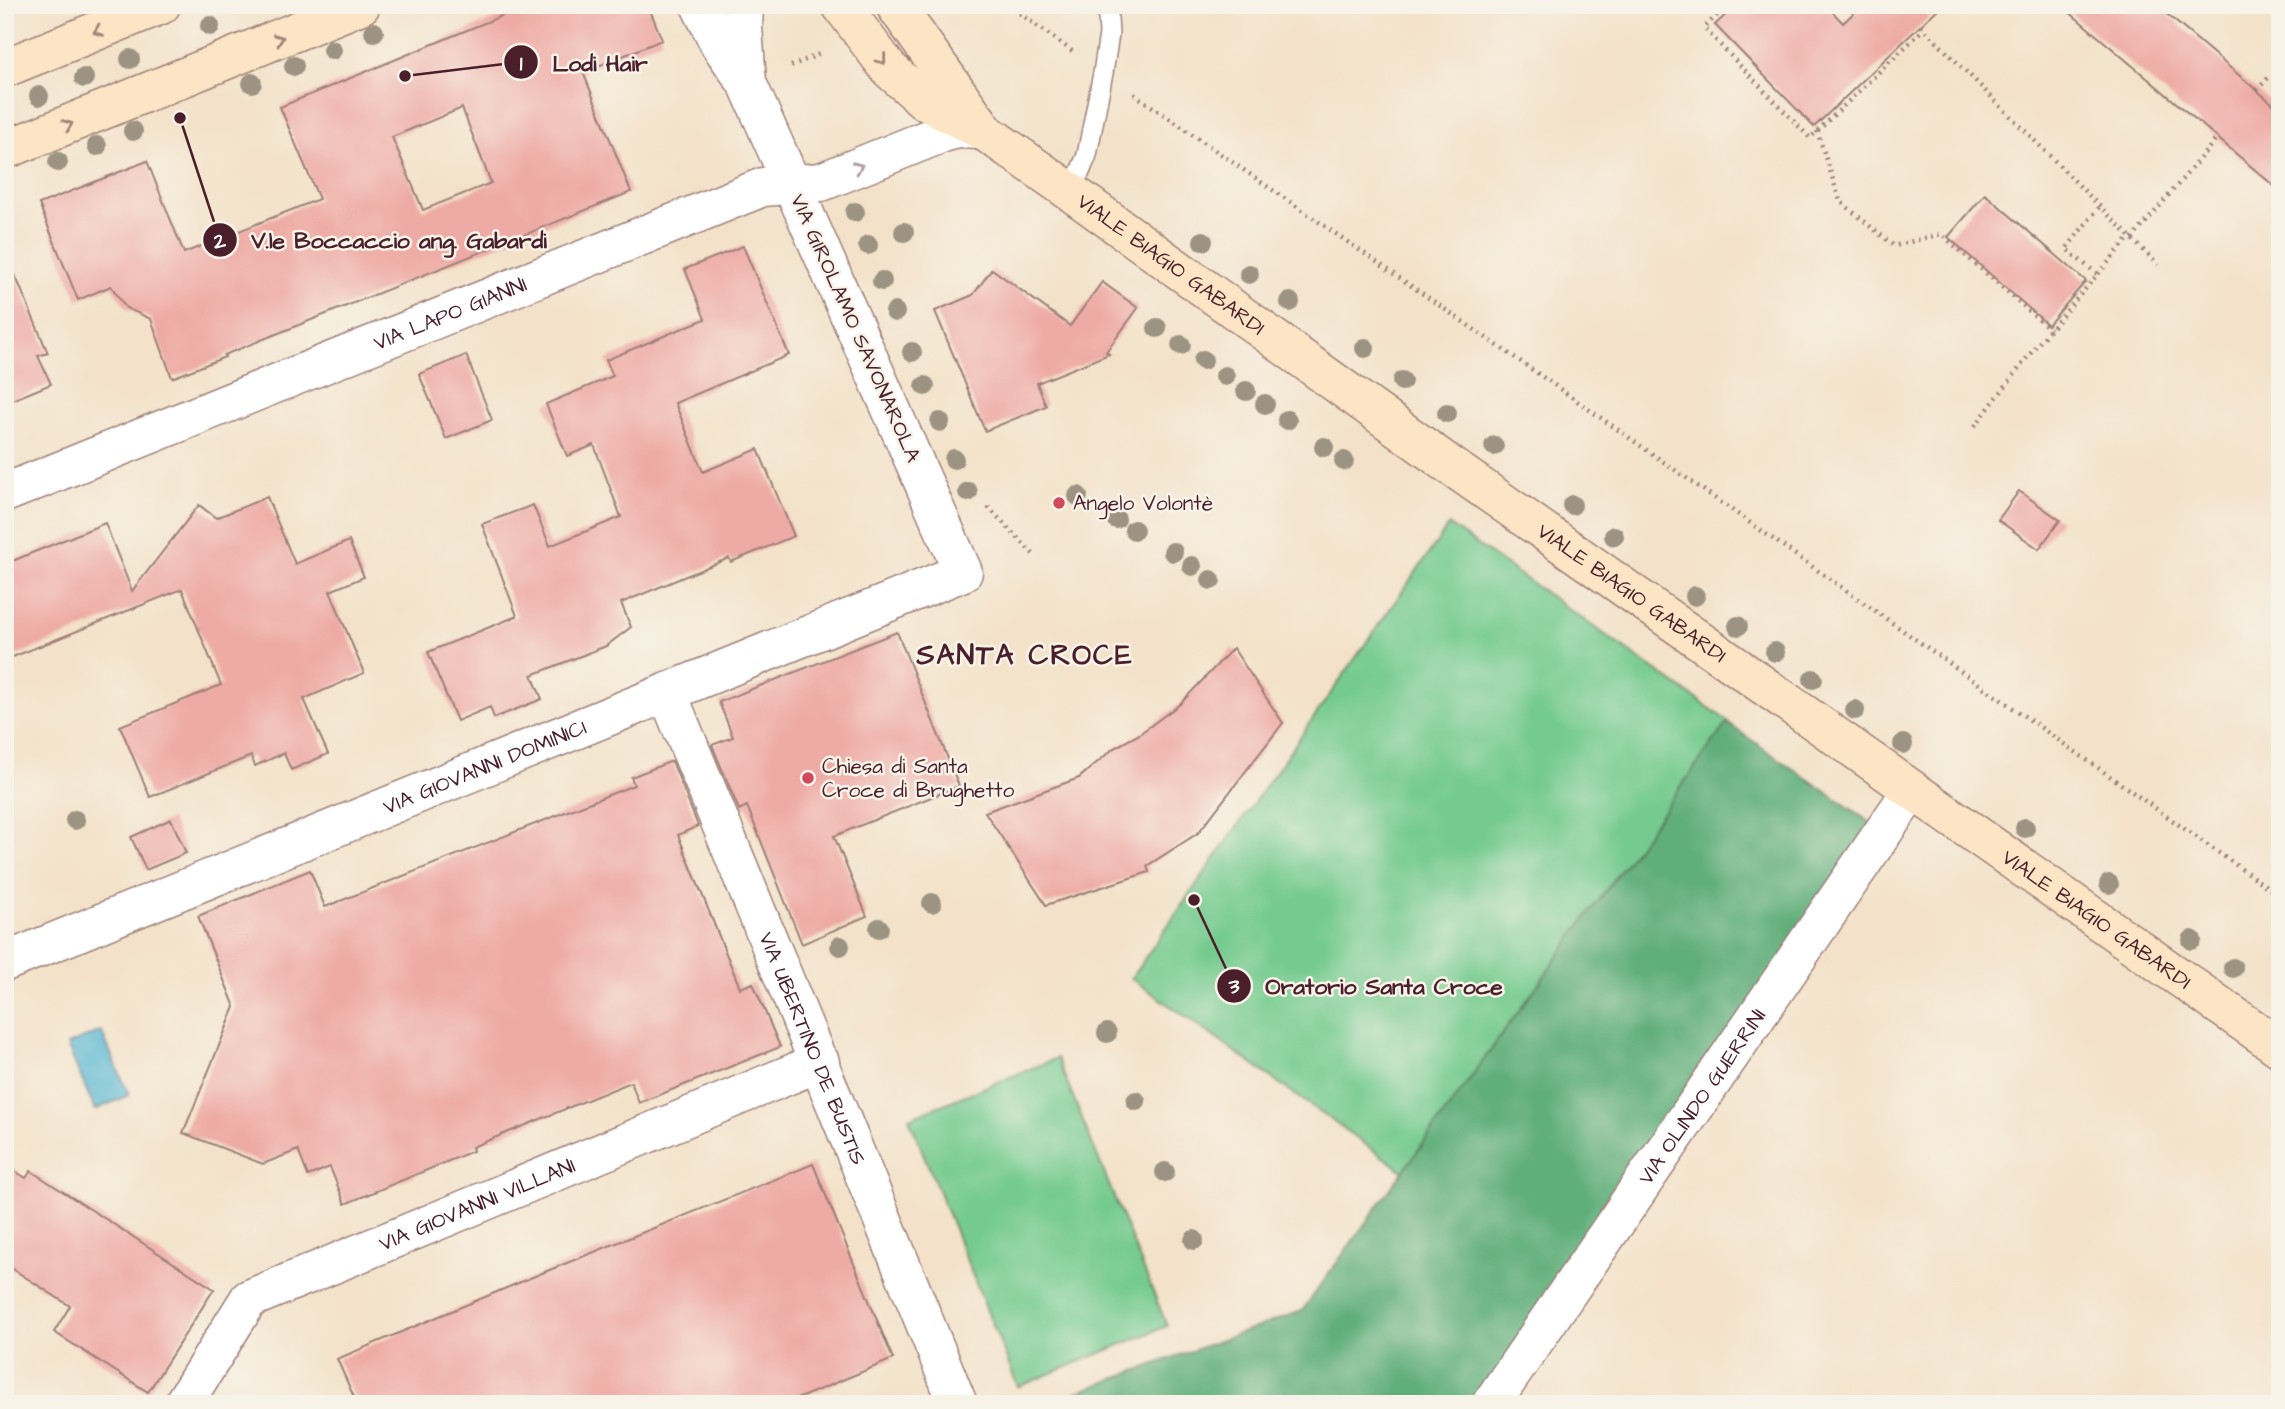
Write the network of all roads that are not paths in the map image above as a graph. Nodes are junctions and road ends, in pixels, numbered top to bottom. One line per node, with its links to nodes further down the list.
1 (161, 5): 8 (street, one-way to 8)
2 (361, 5): 11 (street, one-way to 2)
3 (701, 5): 9 (street, VIA GIROLAMO SAVONAROLA)
4 (744, 5): 9 (street, VIA GIROLAMO SAVONAROLA)
5 (841, 5): 10 (street, VIALE BIAGIO GABARDI, one-way to 10)
6 (895, 5): 10 (street, VIALE BIAGIO GABARDI)
7 (1103, 5): 13 (lane)
8 (5, 68)
9 (748, 85): 12 (street, VIA GIROLAMO SAVONAROLA)
10 (983, 132): 12 (street, VIA LAPO GIANNI, one-way to 10); 13 (street, VIALE BIAGIO GABARDI)
11 (5, 150)
12 (793, 184): 14 (street, VIA LAPO GIANNI); 15 (street, VIA GIROLAMO SAVONAROLA)
13 (1068, 190): 17 (street, VIALE BIAGIO GABARDI)
14 (5, 492)
15 (963, 572): 16 (street, VIA GIOVANNI DOMINICI)
16 (667, 692): 18 (street, VIA GIOVANNI DOMINICI); 20 (street, VIA UBERTINO DE BUSTIS)
17 (1912, 790): 19 (street, VIALE BIAGIO GABARDI); 23 (street, VIA OLINDO GUERRINI)
18 (5, 962)
19 (2280, 1048)
20 (820, 1062): 21 (street, VIA GIOVANNI VILLANI); 22 (street, VIA UBERTINO DE BUSTIS)
21 (183, 1404)
22 (958, 1404)
23 (1490, 1404)

